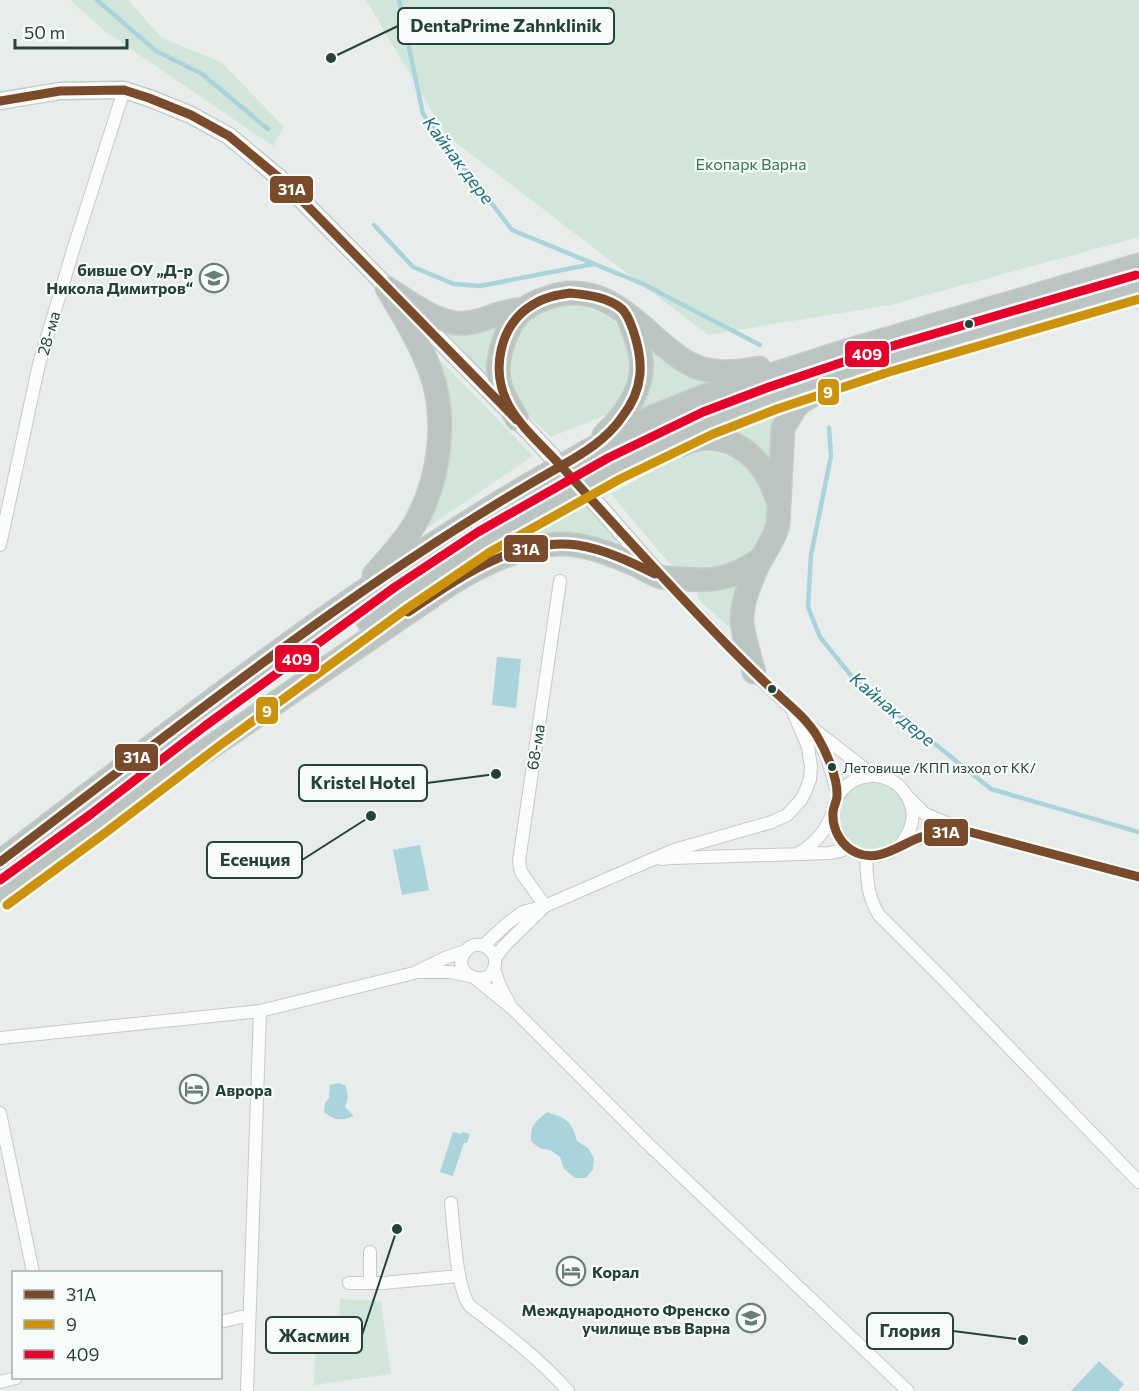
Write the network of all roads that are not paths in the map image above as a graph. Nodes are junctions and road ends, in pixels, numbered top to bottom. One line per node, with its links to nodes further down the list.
1 (124, 90): 2 (street); 5 (street); 14 (street, 28-ма)
2 (0, 101)
3 (1139, 265): 8 (highway)
4 (1139, 287): 9 (highway)
5 (387, 288): 6 (highway); 10 (street); 18 (highway)
6 (526, 308): 7 (highway); 10 (highway)
7 (626, 313): 8 (highway); 11 (highway)
8 (846, 351): 11 (highway)
9 (866, 367): 12 (highway); 13 (highway)
10 (517, 419): 16 (street)
11 (588, 451): 18 (highway, bridge)
12 (614, 468): 13 (highway); 26 (highway, bridge)
13 (778, 503): 15 (highway)
14 (0, 545)
15 (762, 558): 16 (highway); 19 (highway)
16 (661, 577): 19 (street); 26 (highway)
17 (560, 581): 36 (street, 68-ма)
18 (358, 594): 32 (highway)
19 (754, 672): 20 (street)
20 (792, 709): 21 (street); 33 (street)
21 (811, 727): 22 (street); 23 (street)
22 (874, 776): 23 (street); 24 (street)
23 (838, 795): 25 (street)
24 (909, 798): 27 (street); 28 (street)
25 (832, 814): 29 (street); 30 (street)
26 (98, 824): 35 (highway)
27 (966, 831): 28 (street); 34 (street)
28 (900, 846): 31 (street)
29 (848, 848): 30 (street); 31 (street)
30 (797, 854): 33 (street)
31 (866, 856): 46 (street)
32 (0, 862)
33 (643, 863): 36 (street)
34 (1139, 877)
35 (0, 895)
36 (545, 906): 37 (street); 39 (street)
37 (484, 945): 38 (street); 39 (street)
38 (465, 951): 40 (street); 41 (street)
39 (495, 963): 41 (street); 42 (street)
40 (414, 973): 41 (street); 43 (street)
41 (472, 977): 42 (street)
42 (513, 1009): 57 (street)
43 (260, 1011): 44 (street); 53 (street)
44 (0, 1038)
45 (0, 1113): 49 (street)
46 (1139, 1182)
47 (451, 1203): 50 (street)
48 (370, 1252): 52 (street)
49 (33, 1271)
50 (459, 1276): 52 (street); 56 (street)
51 (350, 1283): 52 (street)
52 (370, 1283)
53 (249, 1314): 54 (street); 55 (street)
54 (222, 1322)
55 (247, 1391)
56 (567, 1391)
57 (908, 1391)

